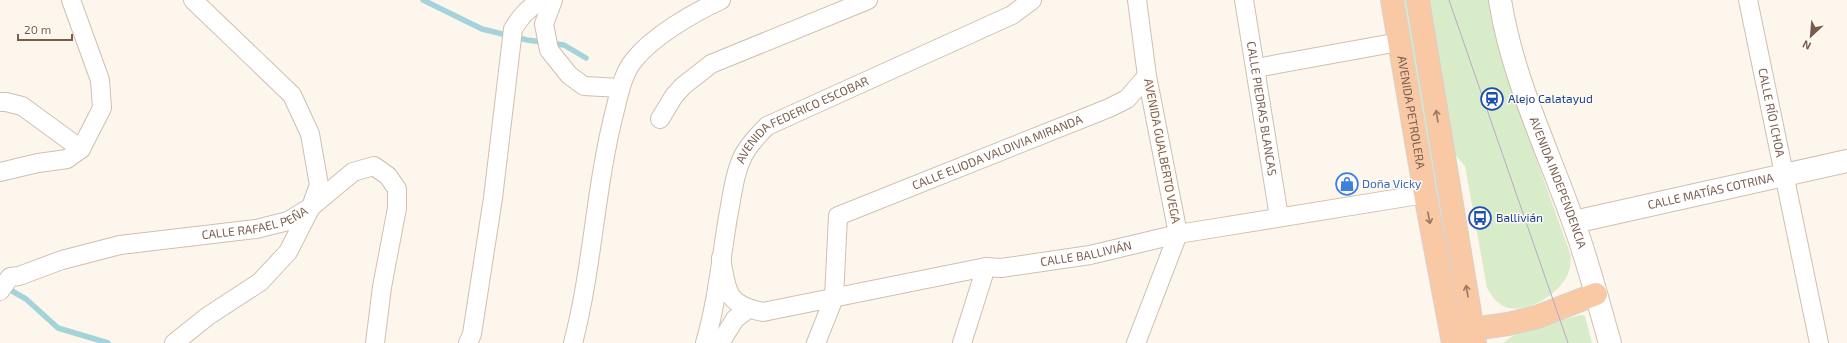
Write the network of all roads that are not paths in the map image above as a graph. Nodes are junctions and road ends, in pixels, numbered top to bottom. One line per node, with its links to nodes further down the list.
1 (71, 0): 21 (street)
2 (193, 0): 26 (street, CALLE RAFAEL PEÑA)
3 (542, 0): 39 (street)
4 (553, 0): 18 (street)
5 (721, 0): 18 (street)
6 (868, 0): 20 (street)
7 (1032, 0): 14 (street, AVENIDA FEDERICO ESCOBAR)
8 (1137, 0): 17 (street, AVENIDA GUALBERTO VEGA)
9 (1244, 0): 16 (street, CALLE PIEDRAS BLANCAS)
10 (1392, 0): 15 (highway, AVENIDA PETROLERA)
11 (1418, 0): 36 (highway, AVENIDA PETROLERA, one-way to 11)
12 (1500, 0): 28 (street, AVENIDA INDEPENDENCIA)
13 (1748, 0): 24 (street, CALLE RÍO ICHOA)
14 (1011, 8): 30 (street, AVENIDA FEDERICO ESCOBAR)
15 (1399, 42): 16 (street); 25 (highway, AVENIDA PETROLERA)
16 (1256, 68): 27 (street, CALLE PIEDRAS BLANCAS)
17 (1148, 76): 29 (street, AVENIDA GUALBERTO VEGA); 34 (street, CALLE ELIODA VALDIVIA MIRANDA)
18 (620, 88): 40 (street)
19 (0, 102): 21 (street)
20 (660, 119)
21 (81, 149): 23 (street)
22 (1847, 161): 24 (street, CALLE MATÍAS COTRINA)
23 (0, 172)
24 (1784, 175): 28 (street, CALLE MATÍAS COTRINA); 48 (street, CALLE RÍO ICHOA)
25 (1425, 194): 27 (street, CALLE BALLIVIÁN); 46 (highway, AVENIDA PETROLERA, one-way to 46)
26 (311, 207): 32 (street, CALLE RAFAEL PEÑA); 37 (street); 38 (street)
27 (1279, 217): 29 (street, CALLE BALLIVIÁN)
28 (1574, 222): 33 (street, AVENIDA INDEPENDENCIA)
29 (1178, 234): 31 (street, CALLE BALLIVIÁN); 45 (street, AVENIDA GUALBERTO VEGA)
30 (722, 258): 35 (street); 41 (street, AVENIDA FEDERICO ESCOBAR)
31 (986, 268): 34 (street, CALLE BALLIVIÁN); 44 (street)
32 (0, 291)
33 (1596, 294): 36 (highway); 47 (street, AVENIDA INDEPENDENCIA)
34 (834, 298): 35 (street, CALLE BALLIVIÁN); 43 (street)
35 (748, 309): 42 (street)
36 (1474, 336)
37 (174, 343)
38 (376, 343)
39 (468, 343)
40 (573, 343)
41 (705, 343)
42 (720, 343)
43 (816, 343)
44 (962, 343)
45 (1136, 343)
46 (1453, 343)
47 (1610, 343)
48 (1819, 343)

